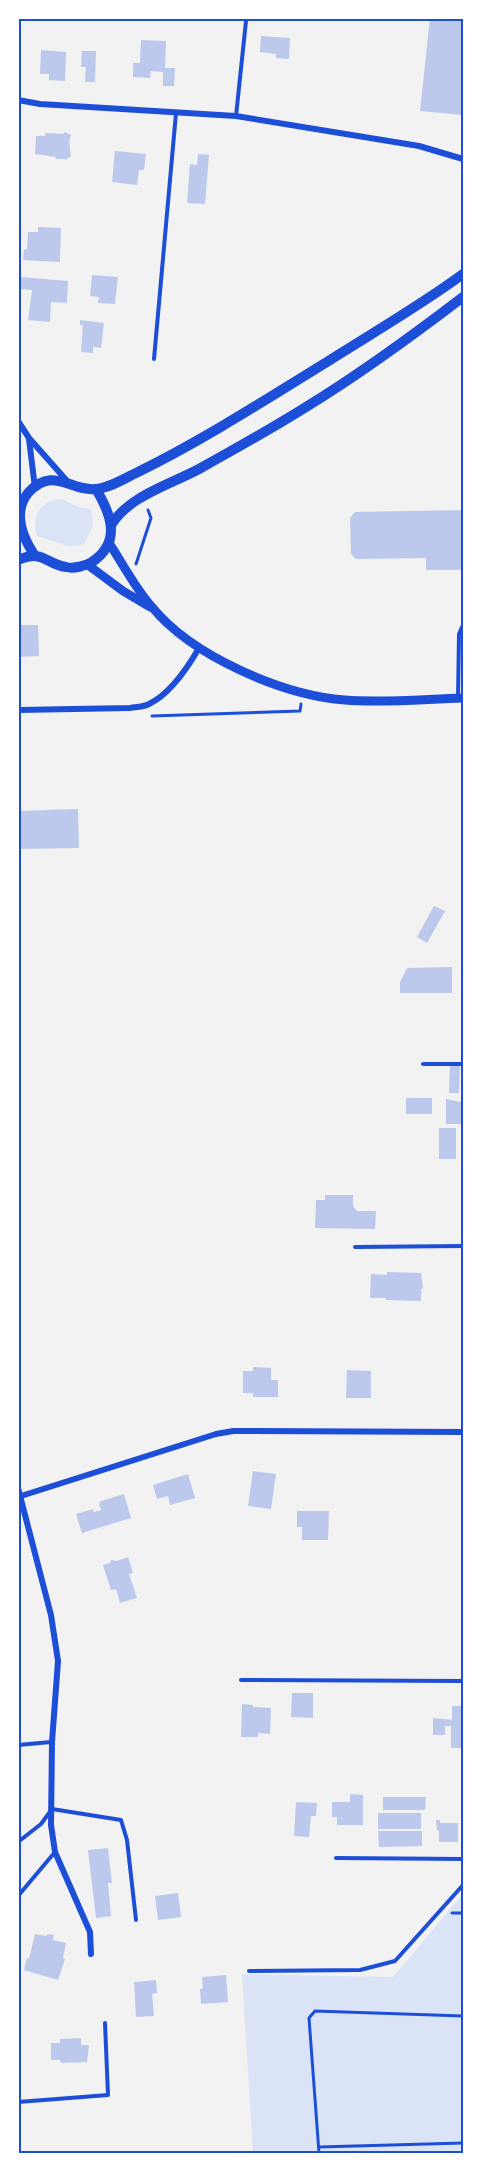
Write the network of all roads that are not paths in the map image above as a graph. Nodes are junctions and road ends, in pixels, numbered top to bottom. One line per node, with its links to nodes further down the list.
1 (246, 21): 4 (lane)
2 (18, 100): 3 (street)
3 (176, 113): 4 (street); 8 (lane)
4 (236, 116): 5 (street)
5 (463, 159)
6 (463, 274): 13 (main road)
7 (463, 297): 15 (main road)
8 (154, 359)
9 (18, 421): 10 (street)
10 (29, 438): 11 (street); 12 (street)
11 (69, 482): 12 (main road); 13 (main road)
12 (35, 488): 14 (main road)
13 (96, 489): 15 (main road)
14 (19, 515): 17 (main road)
15 (111, 525): 16 (main road)
16 (109, 543): 19 (main road); 20 (street)
17 (35, 556): 18 (main road); 19 (main road)
18 (18, 560)
19 (87, 565): 20 (street)
20 (152, 608): 22 (street)
21 (463, 625): 23 (lane)
22 (199, 648): 23 (street); 24 (street)
23 (461, 698)
24 (18, 710)
25 (423, 1064): 26 (lane)
26 (463, 1064)
27 (463, 1246): 28 (lane)
28 (355, 1247)
29 (463, 1432): 31 (street)
30 (18, 1488): 31 (street)
31 (21, 1496): 34 (street)
32 (242, 1680): 33 (lane)
33 (463, 1681)
34 (52, 1742): 35 (lane); 36 (street)
35 (18, 1745)
36 (52, 1809): 37 (lane); 38 (street); 43 (lane)
37 (18, 1842)
38 (55, 1852): 42 (lane); 44 (street)
39 (336, 1857): 40 (lane)
40 (463, 1859)
41 (463, 1885): 45 (lane)
42 (18, 1896)
43 (136, 1920)
44 (91, 1954)
45 (249, 1971)
46 (105, 2023): 47 (lane)
47 (18, 2102)

